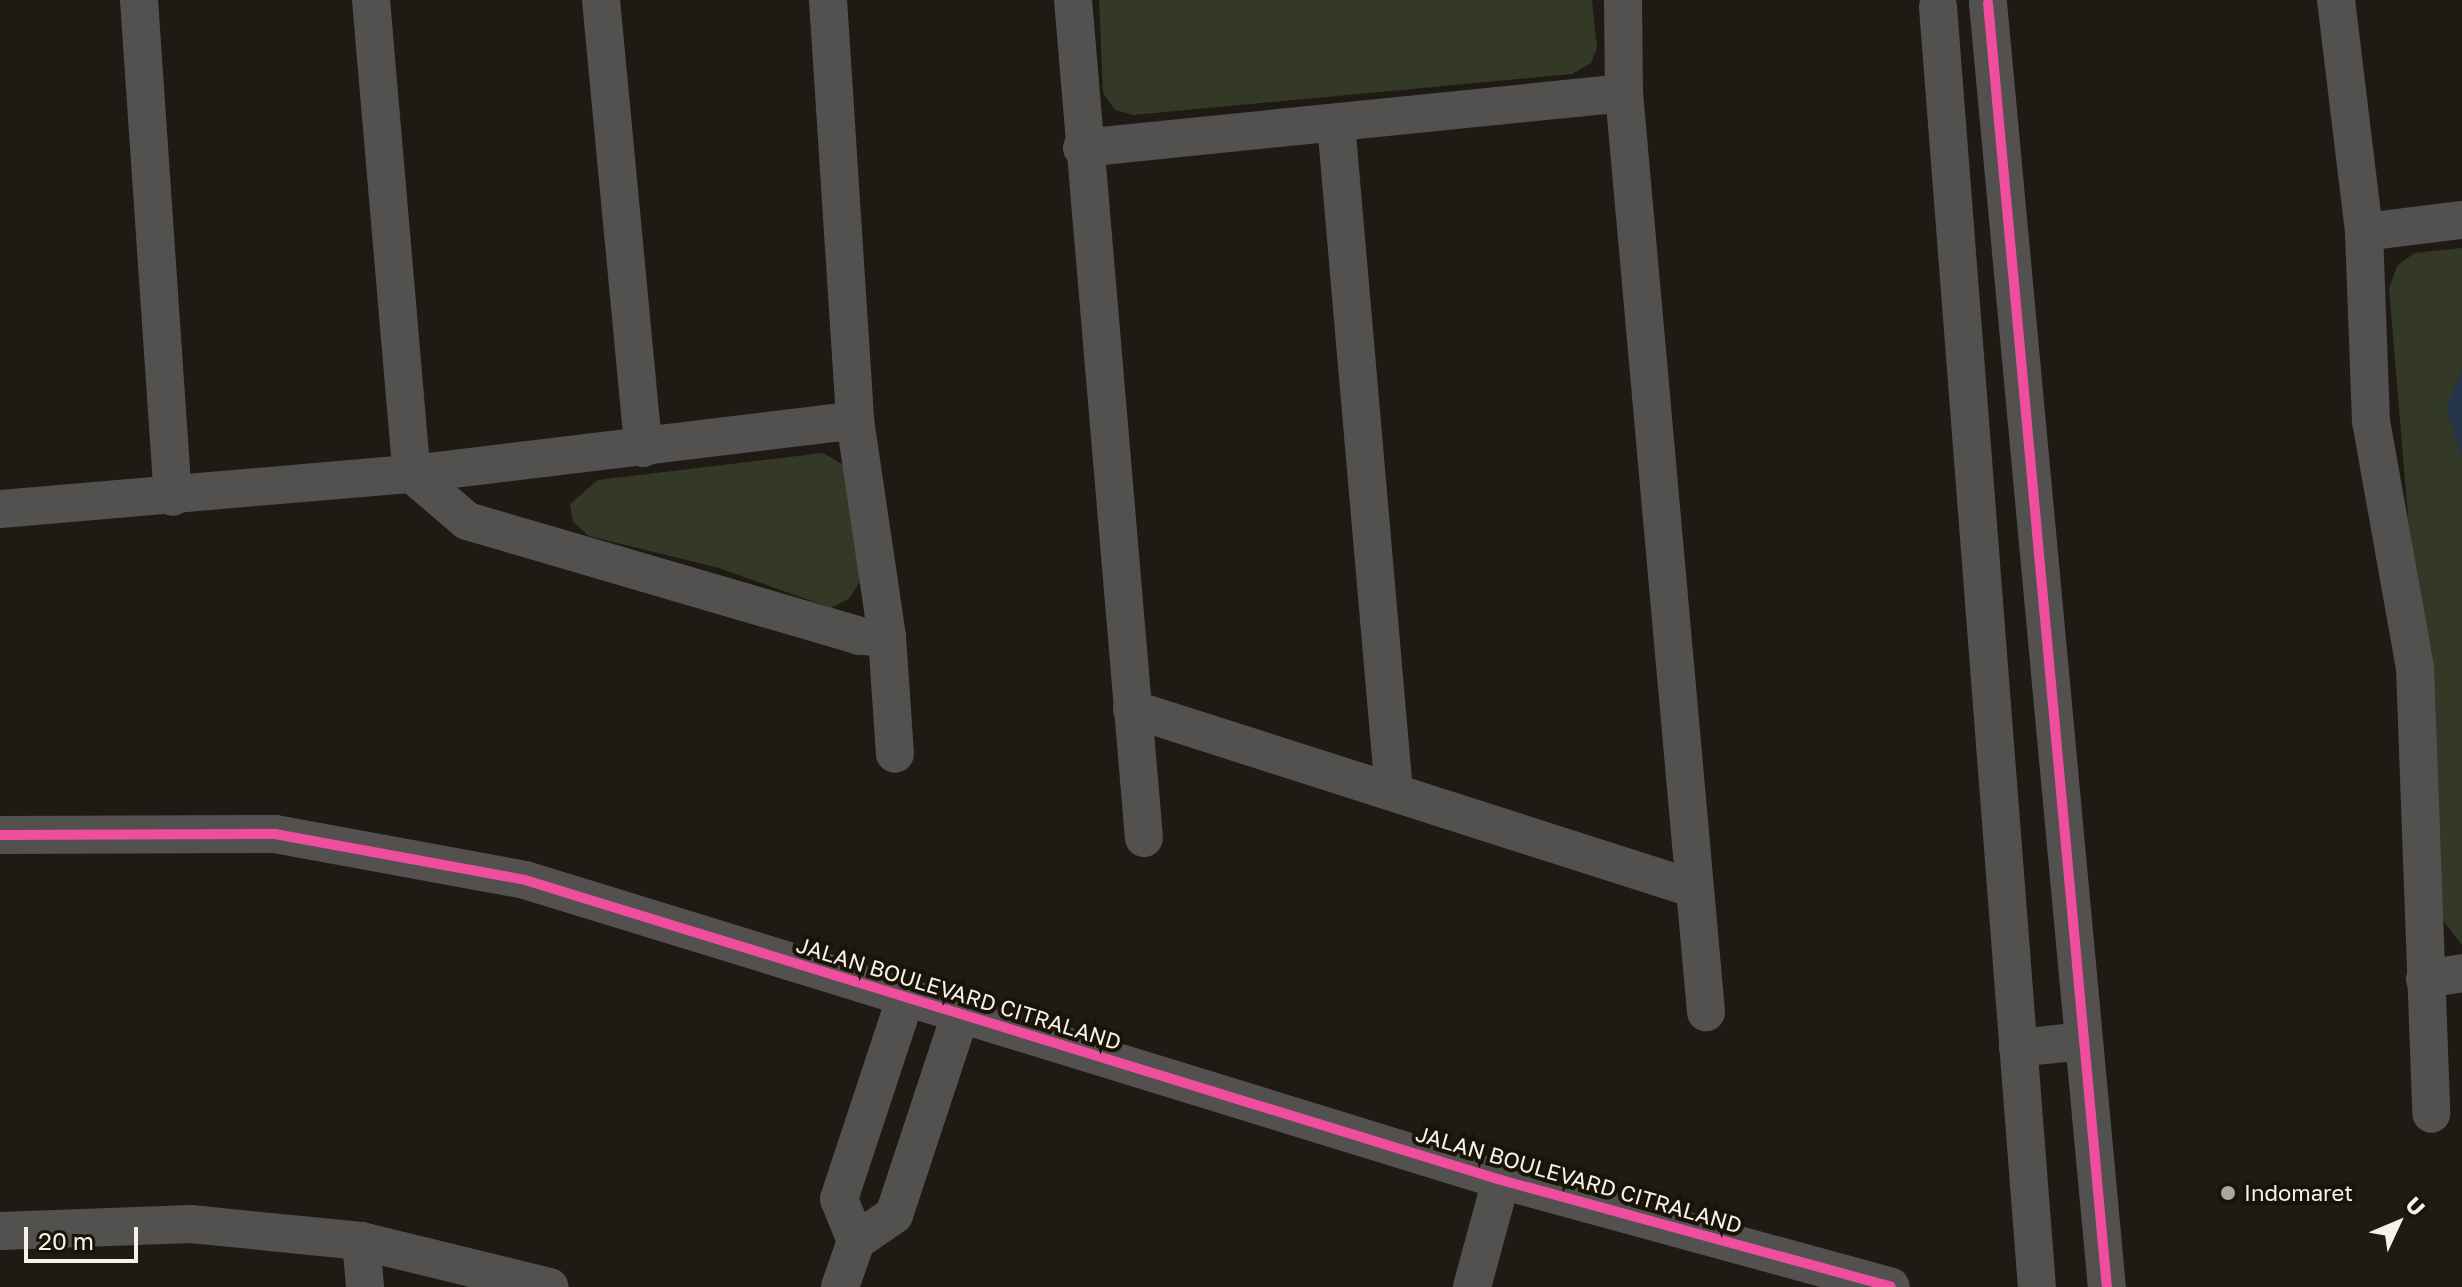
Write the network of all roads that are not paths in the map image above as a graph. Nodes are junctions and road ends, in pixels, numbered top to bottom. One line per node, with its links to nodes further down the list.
1 (139, 0): 18 (street)
2 (371, 0): 17 (street)
3 (601, 0): 16 (street)
4 (828, 0): 15 (street)
5 (1073, 0): 12 (street)
6 (1623, 0): 10 (street)
7 (2336, 0): 14 (street)
8 (1989, 1): 9 (street); 31 (street)
9 (1933, 4): 32 (street)
10 (1624, 93): 11 (street); 26 (street)
11 (1336, 123): 12 (street); 23 (street)
12 (1082, 148): 21 (street)
13 (2462, 220): 14 (street)
14 (2364, 232): 27 (street)
15 (855, 420): 16 (street); 20 (street)
16 (643, 448): 17 (street)
17 (412, 474): 18 (street); 20 (street)
18 (173, 497): 19 (street)
19 (0, 509)
20 (887, 637): 22 (street)
21 (1132, 709): 23 (street); 25 (street)
22 (895, 754)
23 (1394, 792): 26 (street)
24 (0, 835): 28 (street, JALAN BOULEVARD CITRALAND)
25 (1144, 838)
26 (1695, 889): 29 (street)
27 (2444, 976): 33 (street)
28 (906, 996): 30 (street, JALAN BOULEVARD CITRALAND); 37 (street)
29 (1706, 1012)
30 (960, 1015): 34 (street, JALAN BOULEVARD CITRALAND); 37 (street)
31 (2084, 1041): 32 (street); 44 (street)
32 (2018, 1048): 43 (street)
33 (2431, 1114)
34 (1501, 1180): 41 (street); 42 (street, JALAN BOULEVARD CITRALAND)
35 (1, 1231): 36 (street)
36 (361, 1241): 38 (street); 39 (street)
37 (856, 1241): 40 (street)
38 (365, 1287)
39 (549, 1287)
40 (840, 1287)
41 (1472, 1287)
42 (1891, 1287)
43 (2037, 1287)
44 (2107, 1287)

